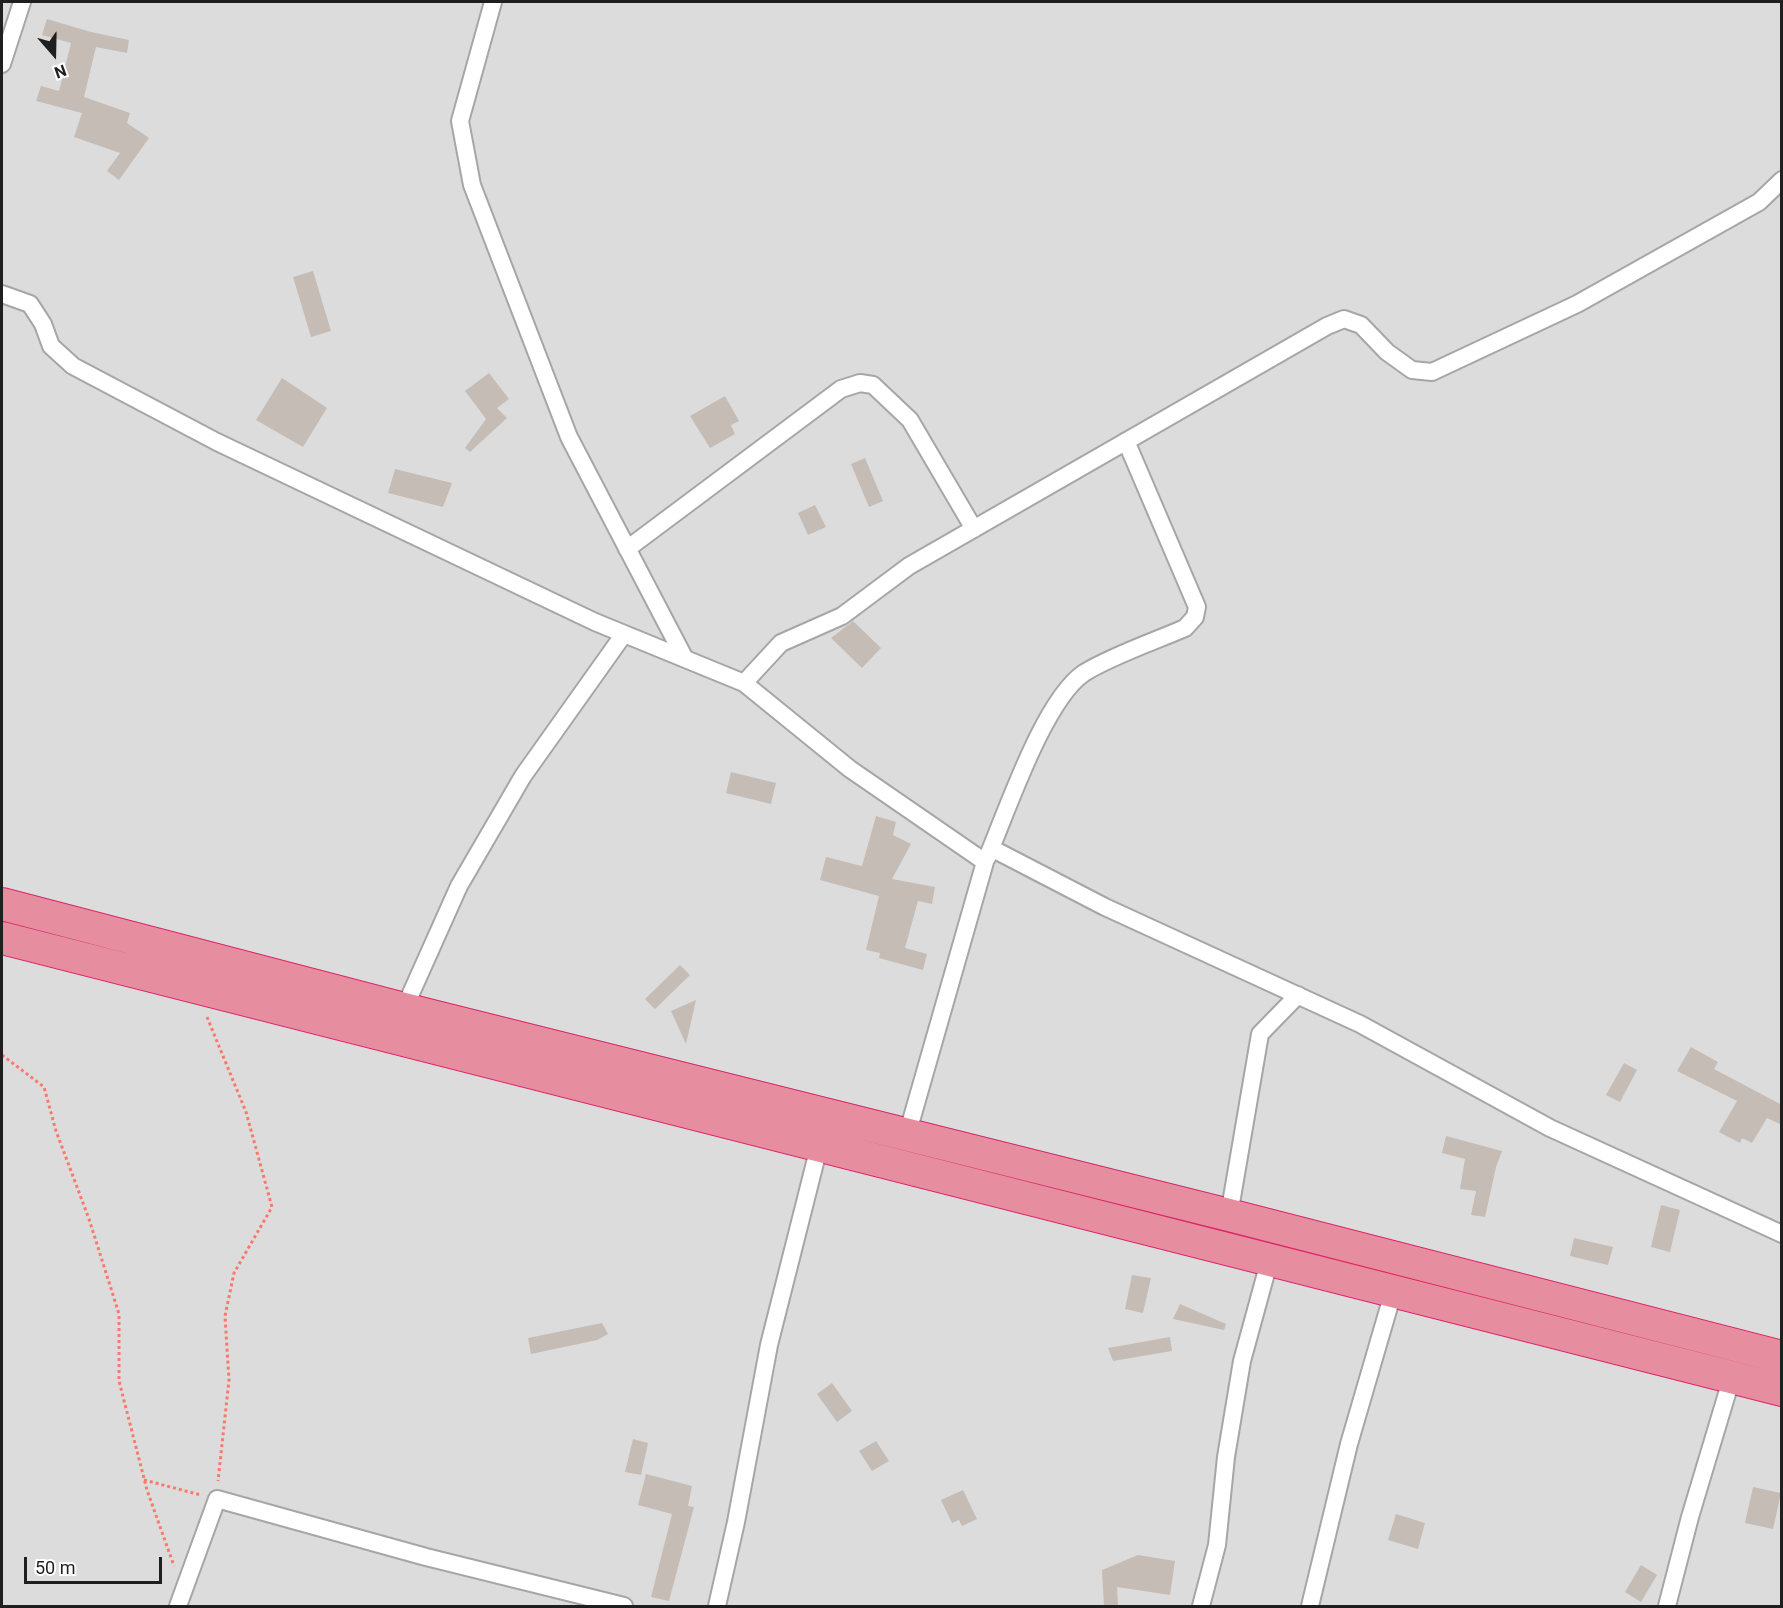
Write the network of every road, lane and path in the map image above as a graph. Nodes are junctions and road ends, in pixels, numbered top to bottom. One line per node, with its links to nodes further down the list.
1 (22, 2): 3 (street)
2 (493, 2): 8 (street)
3 (2, 64)
4 (1782, 180): 6 (street)
5 (2, 294): 9 (street)
6 (1126, 441): 7 (street); 12 (street)
7 (974, 529): 8 (street); 11 (street)
8 (627, 549): 10 (street)
9 (624, 634): 10 (street); 16 (street)
10 (685, 659): 11 (street)
11 (744, 683): 12 (street)
12 (988, 855): 15 (street); 20 (street)
13 (2, 904): 16 (highway)
14 (2, 938): 21 (highway)
15 (1298, 995): 22 (street); 24 (street)
16 (404, 1009): 19 (highway)
17 (203, 1012): 31 (path)
18 (2, 1055): 30 (path)
19 (826, 1115): 20 (highway); 21 (street)
20 (907, 1135): 22 (highway)
21 (819, 1145): 25 (highway); 35 (street)
22 (1229, 1215): 23 (highway)
23 (1277, 1228): 25 (street); 27 (highway)
24 (1782, 1234)
25 (1269, 1262): 26 (highway); 36 (street)
26 (1393, 1293): 28 (highway); 37 (street)
27 (1782, 1357)
28 (1732, 1377): 29 (highway); 38 (street)
29 (1782, 1390)
30 (144, 1480): 31 (path); 32 (path)
31 (217, 1499): 32 (street); 34 (street)
32 (183, 1587): 33 (street)
33 (177, 1606)
34 (624, 1606)
35 (717, 1606)
36 (1201, 1606)
37 (1310, 1606)
38 (1667, 1606)

